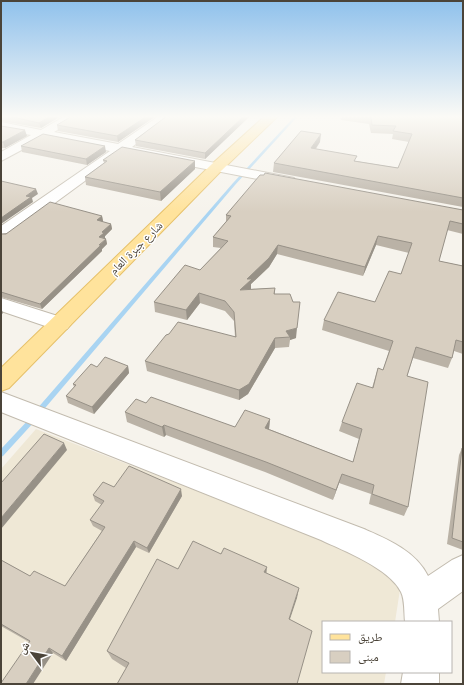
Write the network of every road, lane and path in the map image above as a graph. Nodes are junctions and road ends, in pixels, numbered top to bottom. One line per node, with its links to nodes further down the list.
1 (17, 148): 5 (street)
2 (116, 148): 4 (street)
3 (238, 148): 6 (main road, شارع جبرة العام)
4 (121, 149): 6 (street); 8 (street)
5 (1, 157)
6 (217, 167): 7 (street); 10 (main road, شارع جبرة العام)
7 (301, 183)
8 (1, 234)
9 (1, 304): 10 (street)
10 (60, 324): 11 (main road, شارع جبرة العام)
11 (1, 382)
12 (1, 402): 14 (street)
13 (463, 571): 14 (street)
14 (421, 612)
15 (421, 673): 16 (street)
16 (420, 684)

